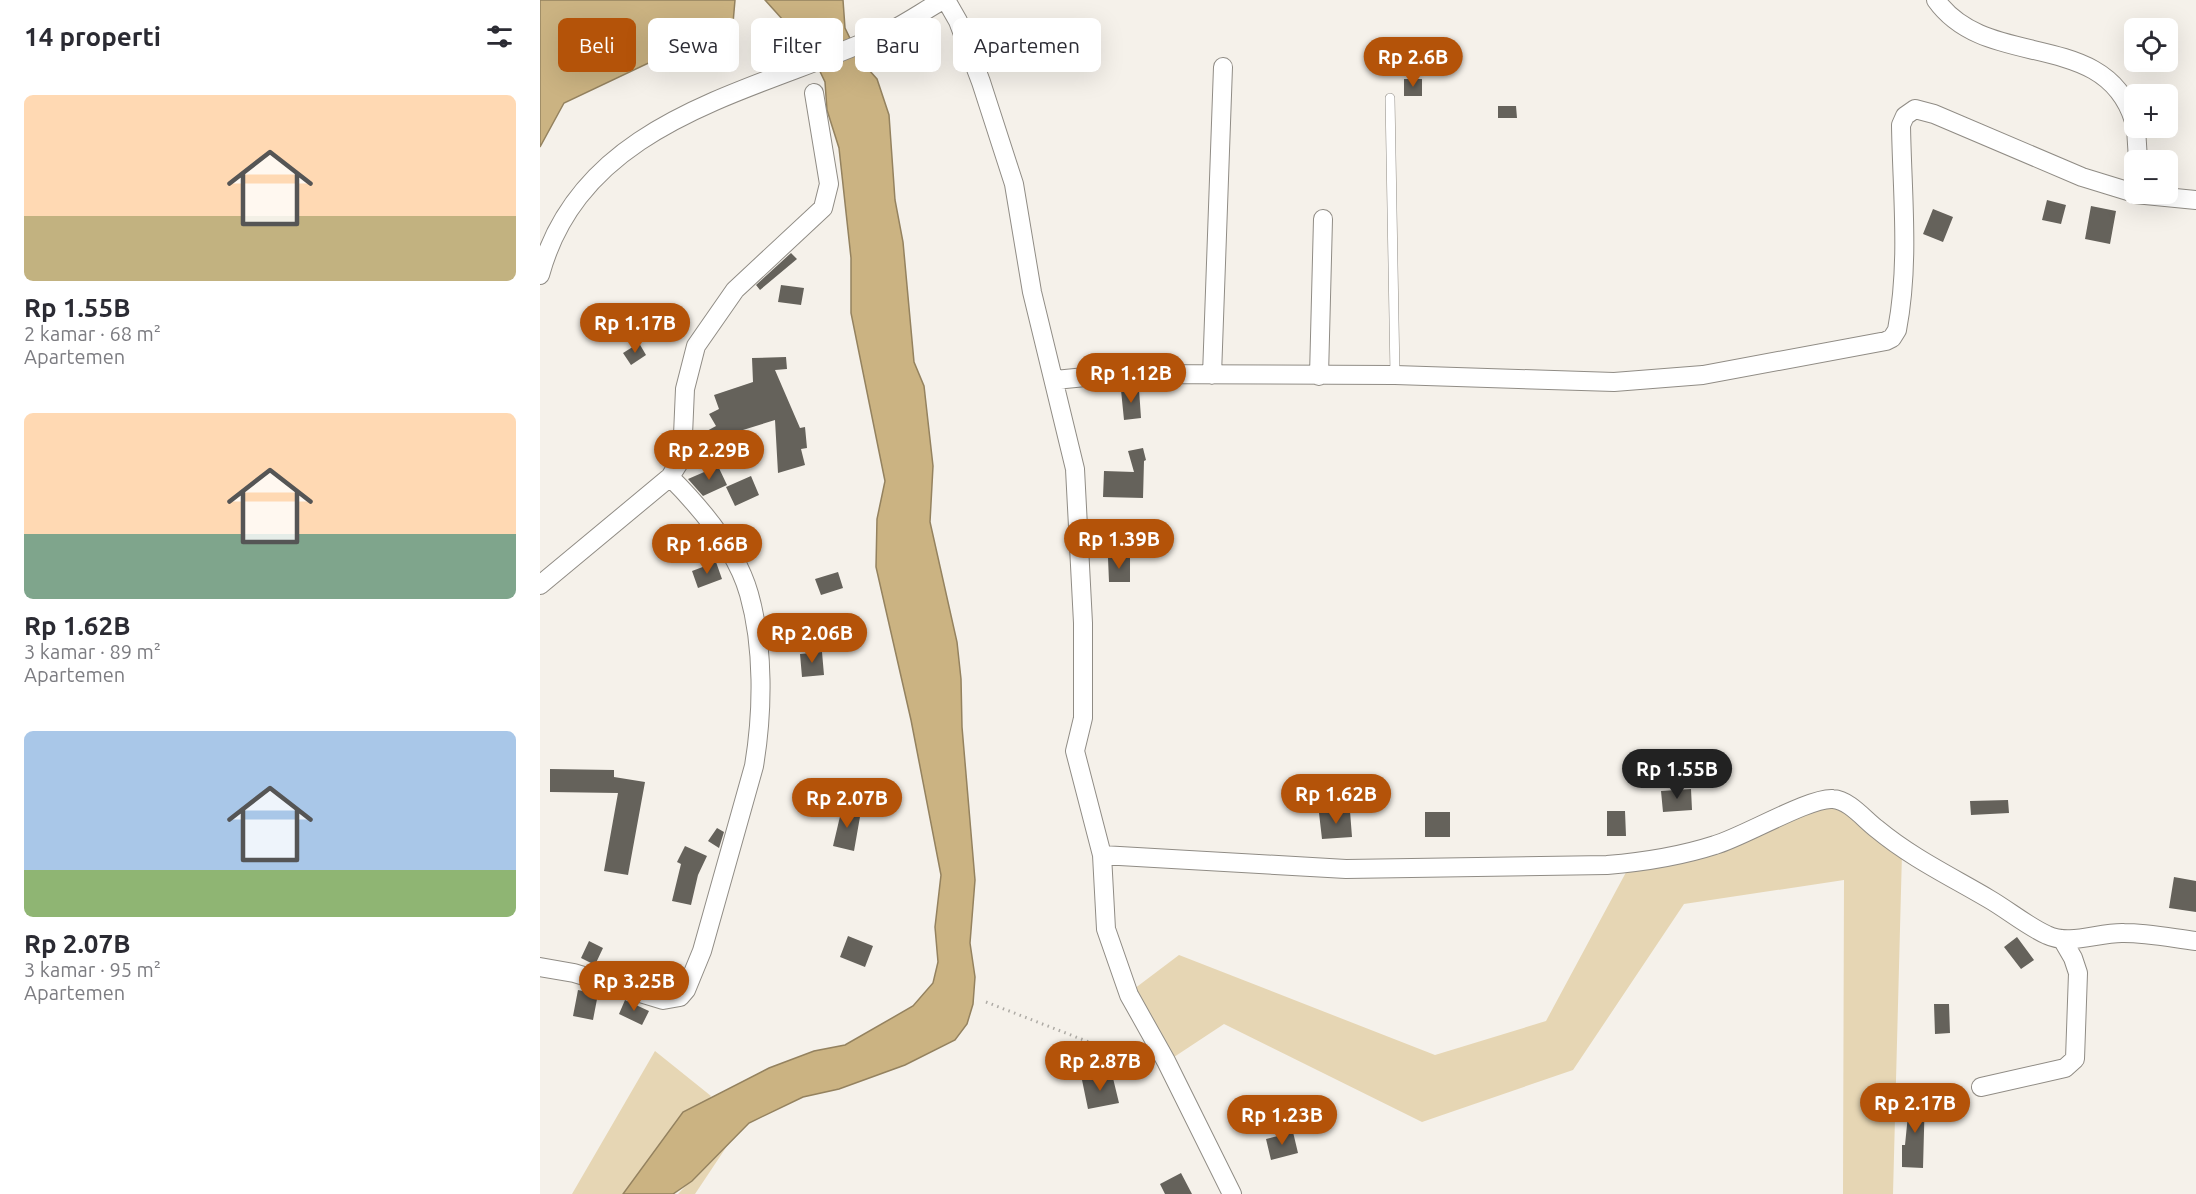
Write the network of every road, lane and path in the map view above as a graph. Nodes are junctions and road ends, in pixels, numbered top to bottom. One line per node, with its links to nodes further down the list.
1 (945, 0): 11 (street); 15 (street)
2 (1936, 0): 6 (street)
3 (1223, 67): 12 (street)
4 (814, 93): 16 (street)
5 (1390, 98): 13 (lane)
6 (2124, 100)
7 (2124, 190): 13 (street)
8 (2178, 198): 9 (street)
9 (2196, 200)
10 (1323, 219): 14 (street)
11 (540, 275)
12 (1212, 375): 14 (street); 15 (street)
13 (1395, 375): 14 (street)
14 (1319, 376)
15 (1055, 380): 18 (street)
16 (670, 477): 17 (street); 21 (street)
17 (540, 585)
18 (1102, 855): 19 (street); 23 (street)
19 (2062, 939): 20 (street); 24 (street)
20 (2196, 941)
21 (540, 967)
22 (986, 1002): 23 (path)
23 (1169, 1067): 25 (street)
24 (1981, 1087)
25 (1232, 1194)

